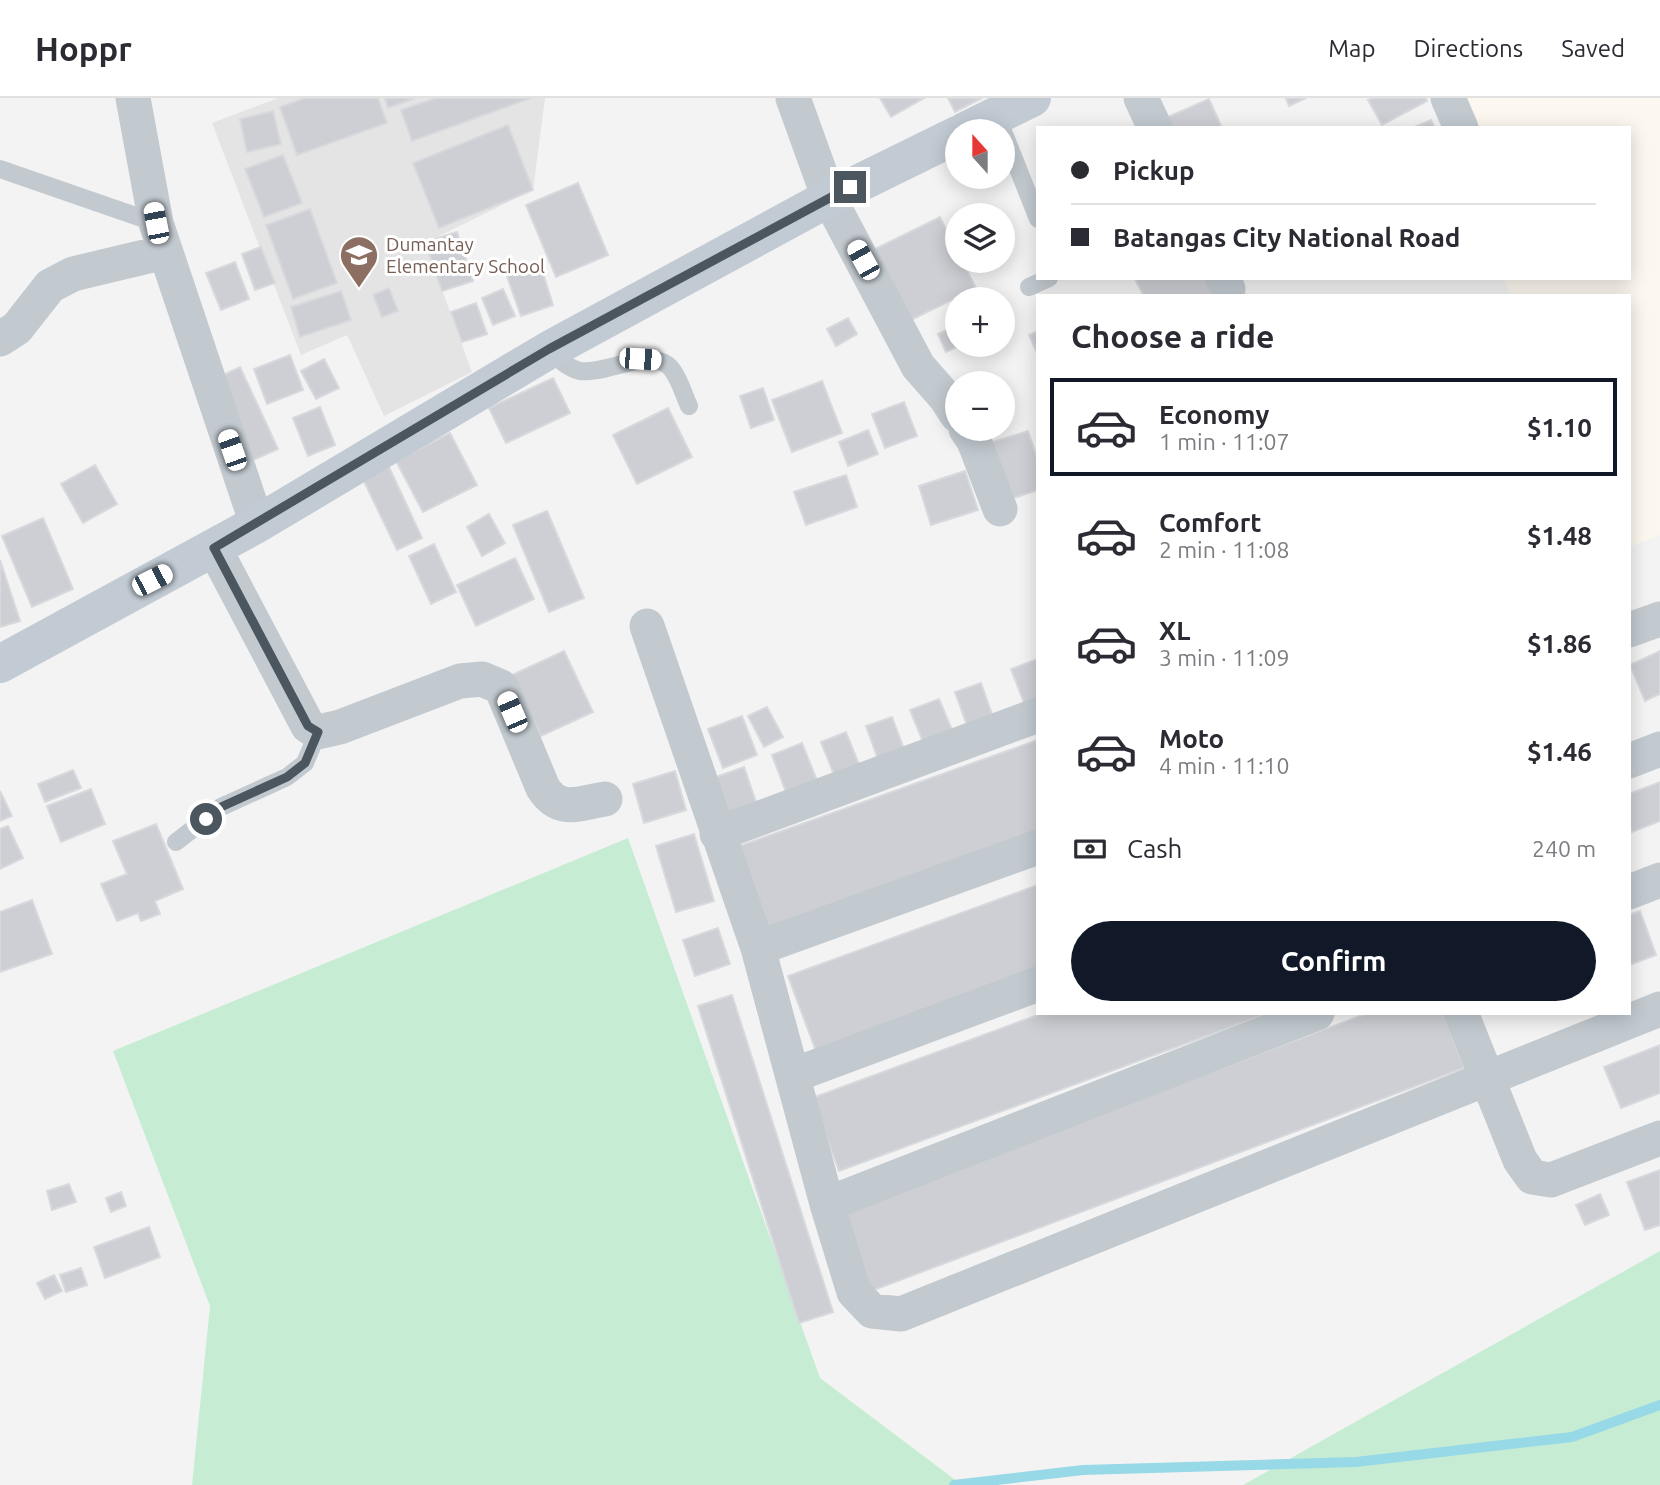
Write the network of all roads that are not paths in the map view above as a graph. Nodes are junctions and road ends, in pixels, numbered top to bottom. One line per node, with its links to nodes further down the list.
1 (133, 98): 14 (street)
2 (793, 98): 12 (street)
3 (1032, 98): 6 (street)
4 (1141, 98): 7 (street)
5 (1448, 98): 8 (street)
6 (991, 119)
7 (1154, 126)
8 (1460, 126)
9 (945, 141): 12 (street)
10 (0, 169): 14 (lane)
11 (1015, 181): 13 (lane)
12 (829, 198): 18 (street); 19 (street)
13 (1036, 216)
14 (161, 237): 17 (street); 23 (street)
15 (1045, 280): 16 (lane)
16 (1029, 287)
17 (0, 339)
18 (549, 349): 20 (lane); 23 (street)
19 (945, 396)
20 (689, 406)
21 (974, 441): 22 (street)
22 (1000, 509)
23 (257, 524): 24 (street)
24 (214, 548): 28 (street); 30 (street)
25 (1660, 619): 27 (street)
26 (647, 626): 34 (street)
27 (1631, 630)
28 (0, 664)
29 (1036, 716): 34 (street)
30 (318, 732): 33 (street); 35 (lane)
31 (1660, 749): 32 (street)
32 (1631, 760)
33 (605, 799)
34 (717, 834): 39 (street)
35 (176, 842)
36 (1036, 848): 39 (street)
37 (1660, 880): 38 (street)
38 (1631, 891)
39 (758, 948): 44 (street)
40 (1036, 985): 44 (street)
41 (1660, 1009): 45 (street)
42 (1312, 1015): 47 (street)
43 (1462, 1015): 45 (street)
44 (794, 1075): 47 (street)
45 (1485, 1077): 46 (street); 47 (street)
46 (1660, 1138)
47 (827, 1204)

